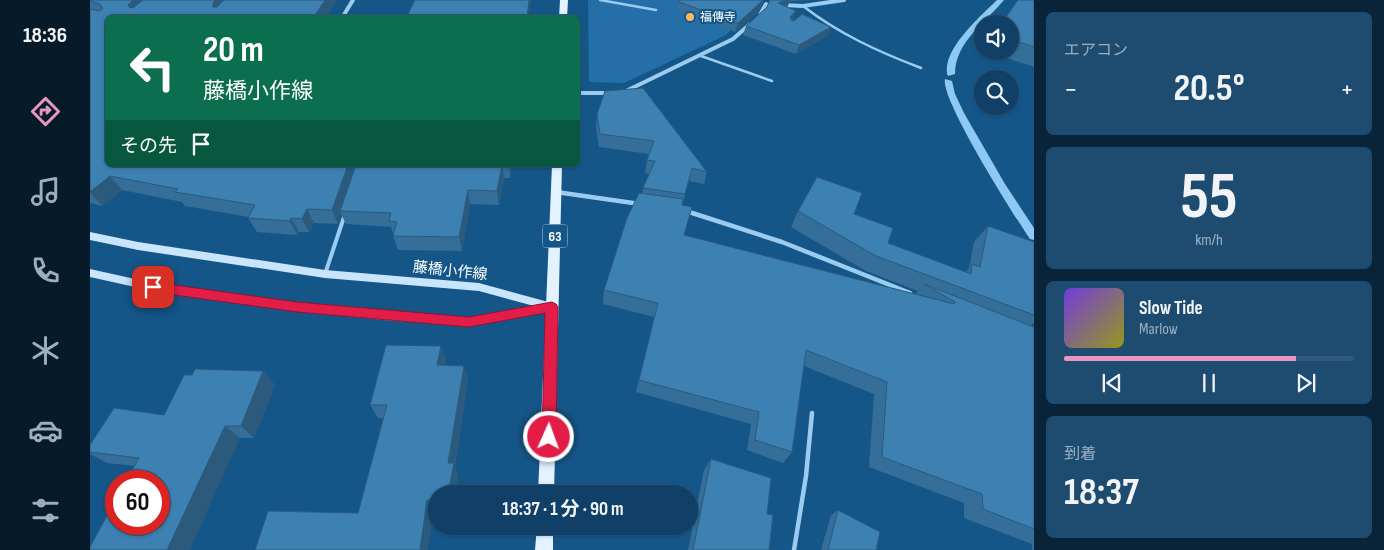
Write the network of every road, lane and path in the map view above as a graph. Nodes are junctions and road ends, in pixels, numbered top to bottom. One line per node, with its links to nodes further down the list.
1 (353, 0): 10 (street)
2 (564, 0): 11 (main road)
3 (600, 0): 8 (lane)
4 (844, 0): 7 (street)
5 (757, 2): 6 (street)
6 (766, 4): 7 (street); 13 (street)
7 (803, 6): 9 (lane)
8 (656, 10)
9 (812, 14): 12 (lane); 14 (lane)
10 (344, 15)
11 (563, 15)
12 (807, 15)
13 (701, 56): 15 (lane); 18 (street)
14 (921, 68)
15 (772, 81)
16 (580, 93): 17 (street)
17 (613, 93)
18 (622, 93)
19 (558, 167): 20 (main road, 63)
20 (556, 192): 21 (street); 28 (main road, 63)
21 (646, 205)
22 (347, 208): 26 (lane)
23 (684, 211): 27 (street)
24 (90, 236): 26 (main road, 藤橋小作線)
25 (90, 273): 28 (main road)
26 (325, 274): 28 (main road, 藤橋小作線)
27 (918, 297)
28 (552, 307): 30 (main road, 63)
29 (812, 413): 33 (lane)
30 (546, 485)
31 (545, 535): 32 (main road)
32 (544, 550)
33 (794, 550)

